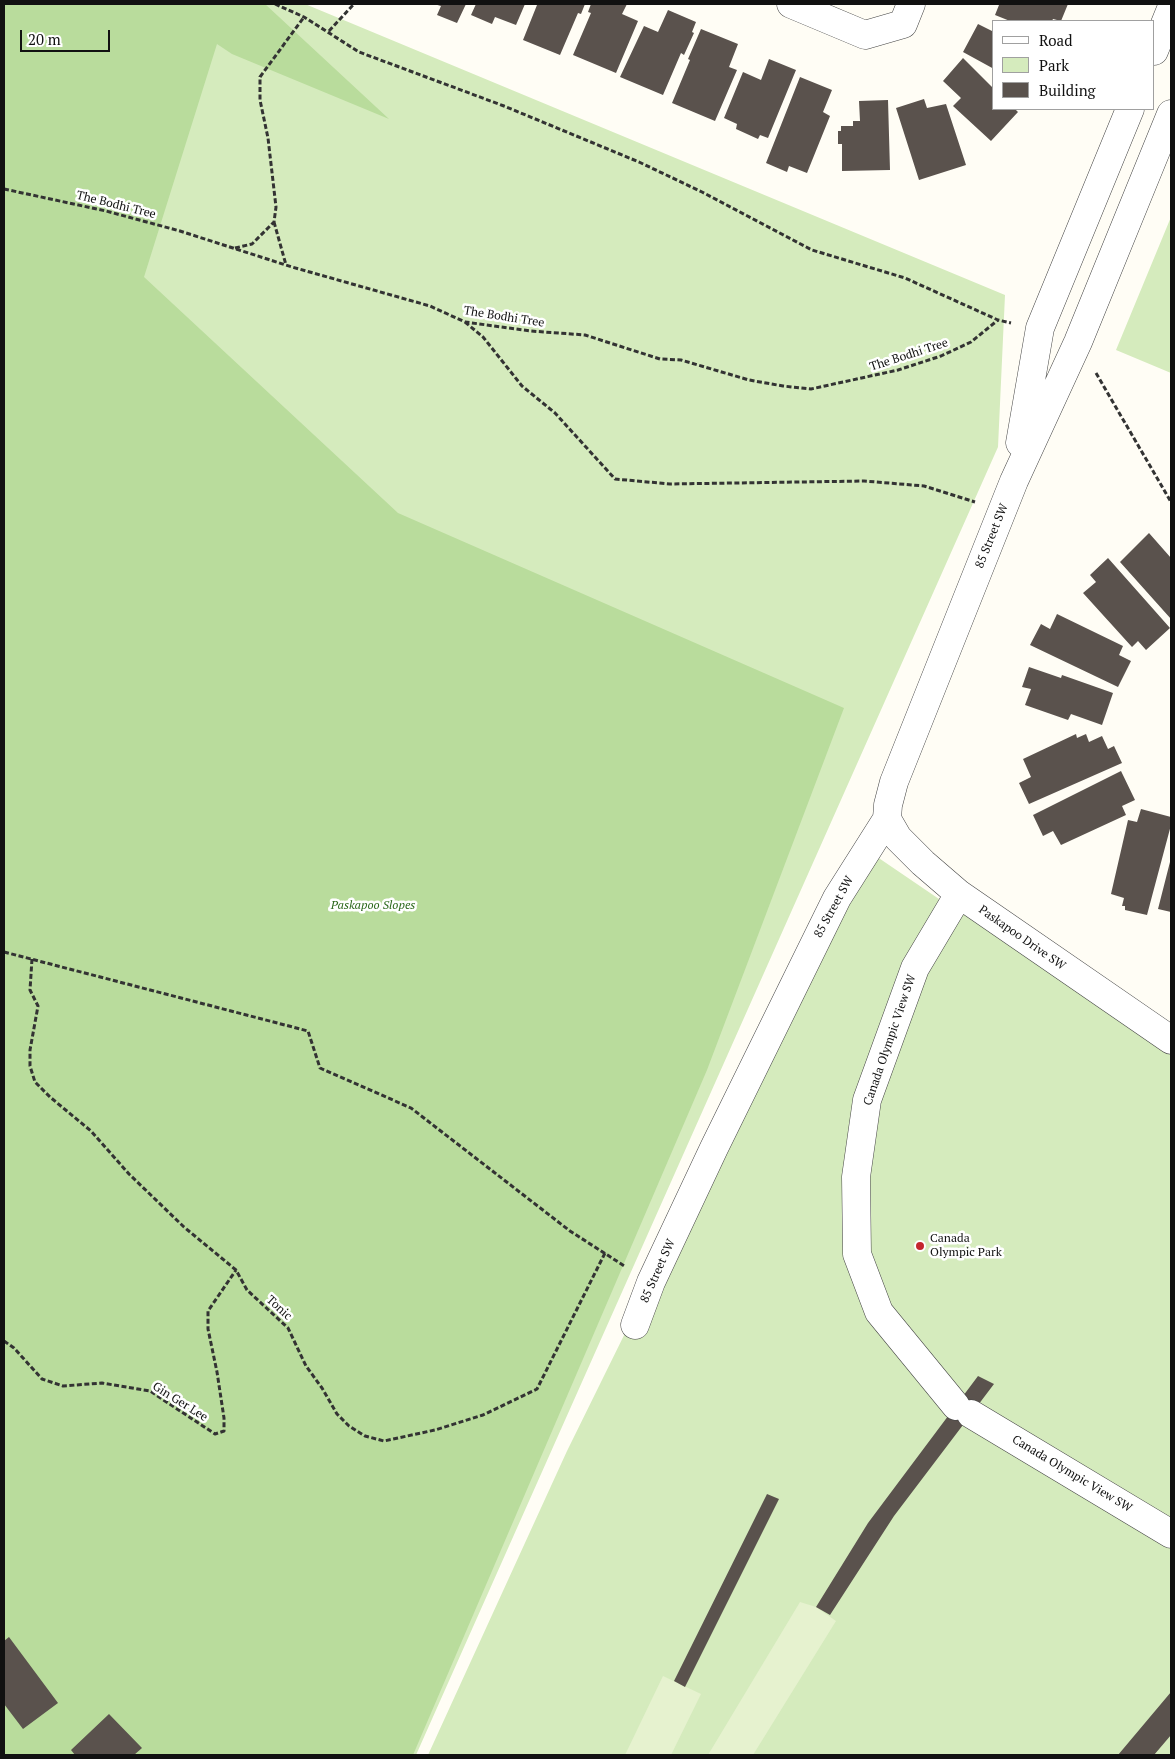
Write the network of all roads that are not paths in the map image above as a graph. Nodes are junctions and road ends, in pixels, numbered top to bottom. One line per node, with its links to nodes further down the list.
1 (791, 4): 2 (street)
2 (912, 4)
3 (1171, 8): 4 (street)
4 (1155, 48)
5 (1130, 110): 7 (street, 85 Street SW)
6 (1171, 114): 7 (street, 85 Street SW)
7 (1014, 481): 8 (street, 85 Street SW)
8 (887, 819): 9 (street, Paskapoo Drive SW); 11 (street, 85 Street SW)
9 (959, 894): 10 (street, Paskapoo Drive SW); 12 (street, Canada Olympic View SW)
10 (1171, 1040)
11 (635, 1326)
12 (1171, 1534)

